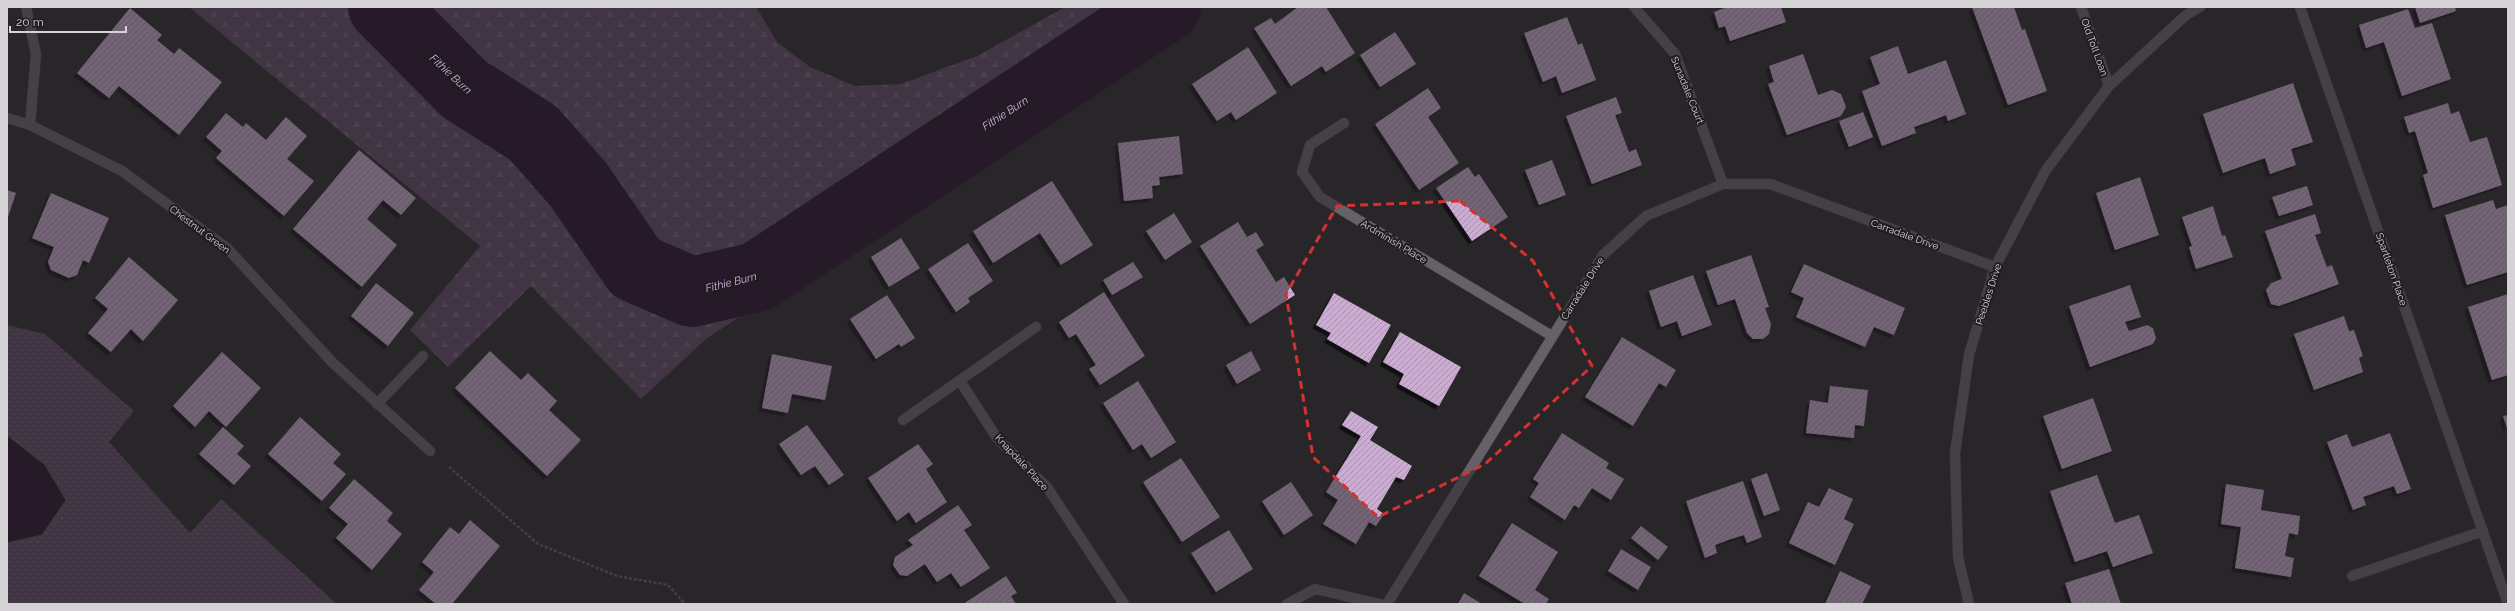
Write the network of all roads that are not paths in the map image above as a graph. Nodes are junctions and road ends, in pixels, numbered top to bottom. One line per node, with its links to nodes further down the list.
1 (26, 7): 9 (street)
2 (1634, 7): 10 (street, Sunadale Court)
3 (2081, 7): 6 (street, Old Toll Loan)
4 (2200, 7): 6 (street, Peebles Drive)
5 (2300, 7): 19 (street, Spartleton Place)
6 (2109, 86): 11 (street, Peebles Drive)
7 (7, 118): 9 (street, Chestnut Green)
8 (1344, 123): 13 (street, Ardminish Place)
9 (30, 125): 16 (street, Chestnut Green)
10 (1723, 184): 11 (street, Carradale Drive); 13 (street, Carradale Drive)
11 (1995, 267): 25 (street, Peebles Drive)
12 (1036, 327): 15 (street)
13 (1552, 336): 24 (street, Carradale Drive)
14 (423, 356): 16 (street)
15 (960, 380): 17 (street); 21 (street, Knapdale Place)
16 (377, 404): 18 (street, Chestnut Green)
17 (903, 420)
18 (430, 451)
19 (2483, 531): 20 (street); 26 (street, Spartleton Place)
20 (2352, 576)
21 (1124, 604)
22 (1287, 604): 23 (street)
23 (1380, 604)
24 (1387, 604)
25 (1968, 604)
26 (2508, 604)

